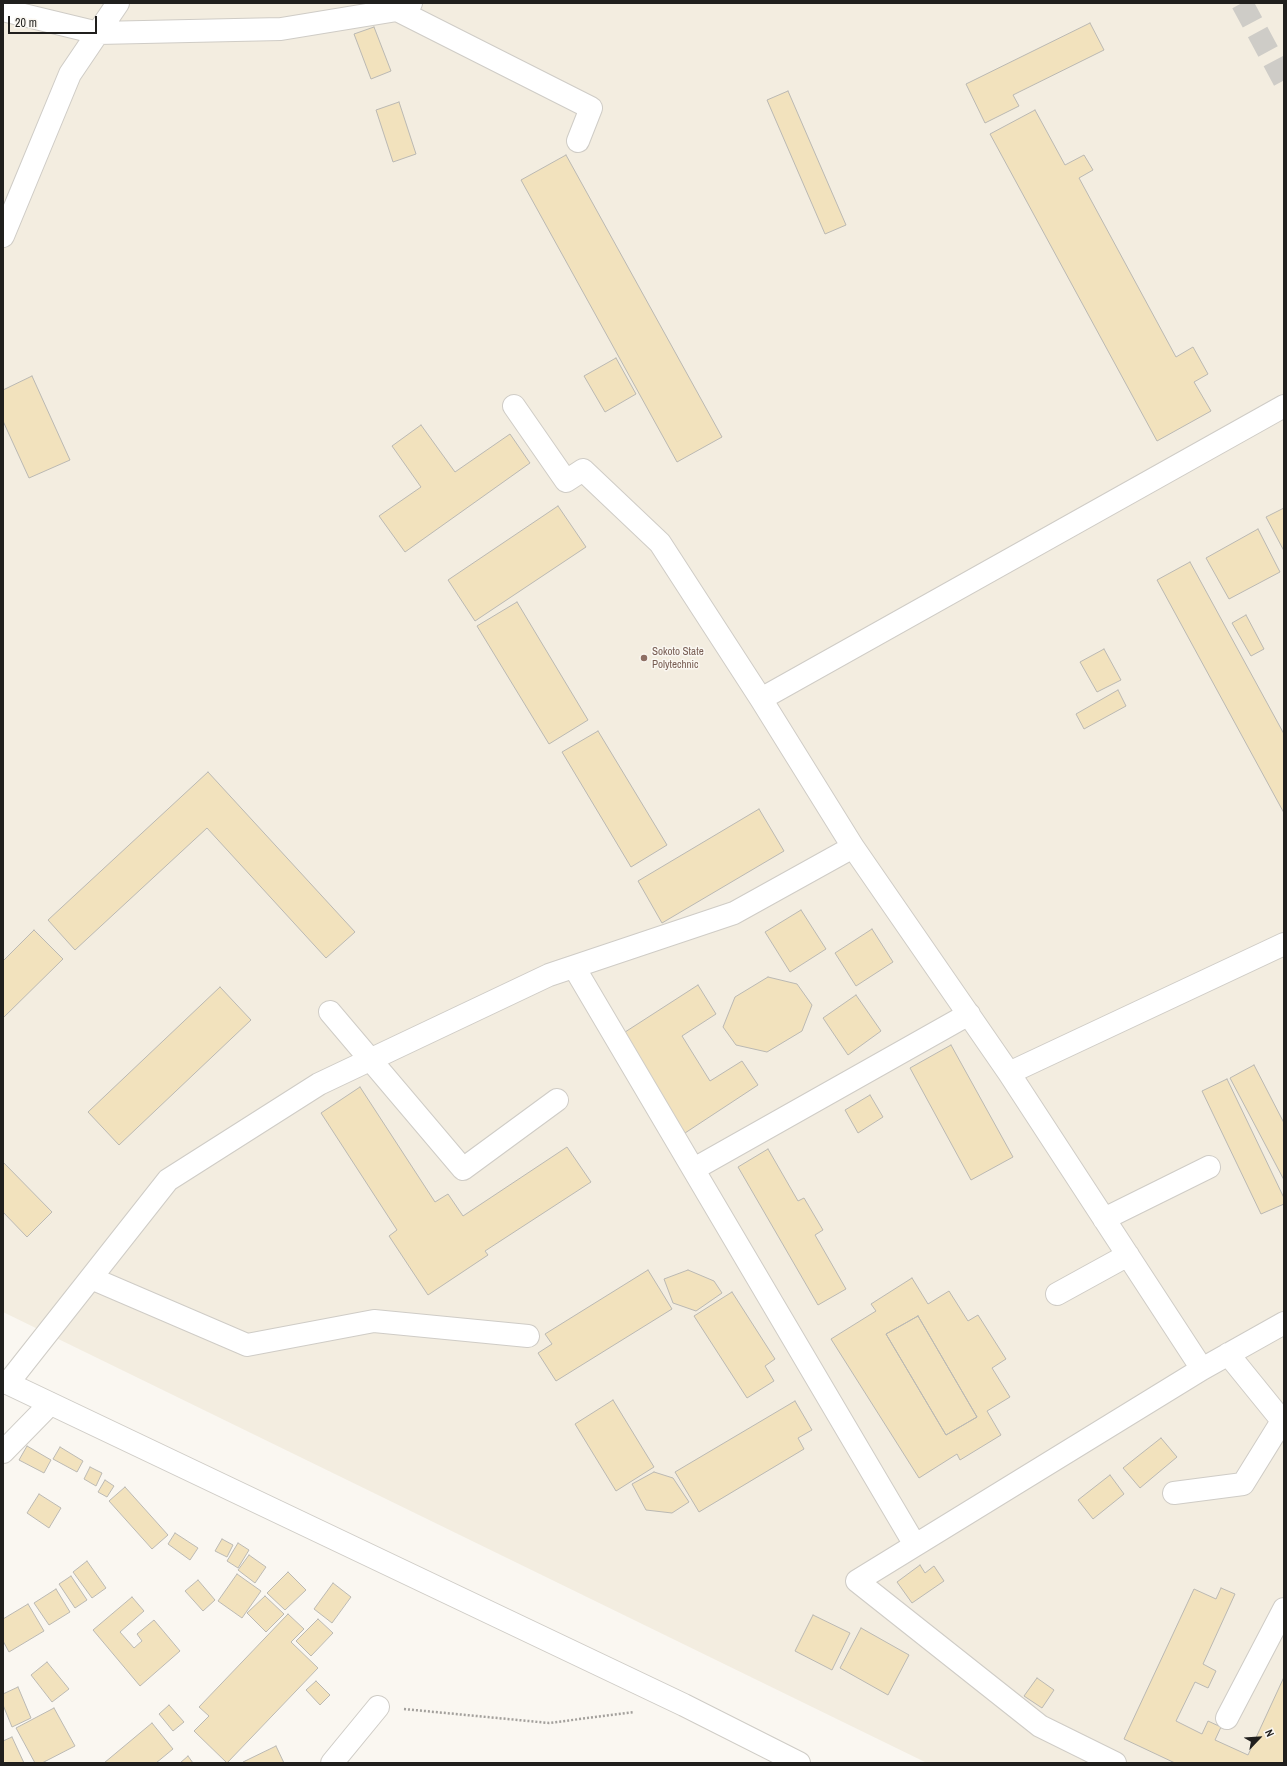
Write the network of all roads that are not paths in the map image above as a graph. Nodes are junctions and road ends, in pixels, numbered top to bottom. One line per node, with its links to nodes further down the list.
1 (118, 3): 4 (street)
2 (404, 6): 4 (street); 5 (street)
3 (3, 10): 4 (street)
4 (98, 33): 6 (street)
5 (578, 141)
6 (3, 236)
7 (514, 406): 9 (street)
8 (1284, 406): 9 (street)
9 (761, 699): 10 (street)
10 (853, 847): 12 (street); 14 (street)
11 (1284, 944): 16 (street)
12 (574, 967): 15 (street); 19 (street)
13 (330, 1012): 15 (street)
14 (969, 1014): 16 (street); 19 (street)
15 (370, 1059): 17 (street); 22 (street)
16 (1009, 1073): 20 (street)
17 (557, 1100)
18 (1209, 1167): 20 (street)
19 (694, 1169): 33 (street)
20 (1104, 1219): 21 (street)
21 (1128, 1255): 23 (street); 27 (street)
22 (91, 1278): 25 (street); 28 (street)
23 (1057, 1294)
24 (1284, 1323): 26 (street)
25 (528, 1336)
26 (1228, 1354): 27 (street); 30 (street)
27 (1202, 1369): 33 (street)
28 (5, 1382): 29 (street)
29 (50, 1404): 31 (street); 38 (street)
30 (1283, 1422): 32 (street)
31 (3, 1452)
32 (1174, 1493)
33 (915, 1545): 39 (street)
34 (1284, 1609): 36 (street)
35 (378, 1707): 37 (street)
36 (1227, 1718)
37 (332, 1763)
38 (799, 1763)
39 (1115, 1763)

